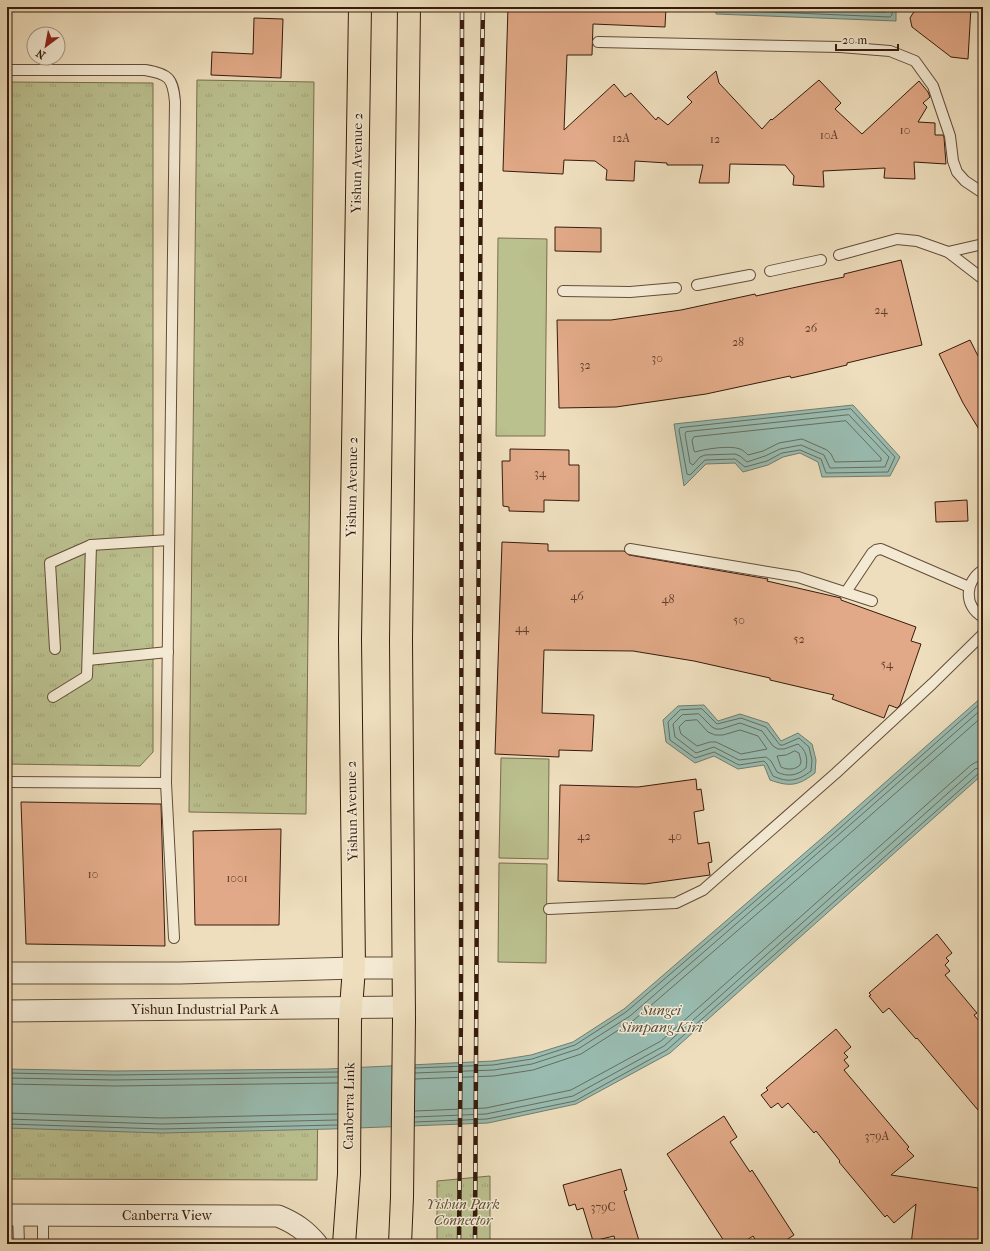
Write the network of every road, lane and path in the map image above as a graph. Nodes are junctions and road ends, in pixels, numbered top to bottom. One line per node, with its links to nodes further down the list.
1 (360, 7): 33 (main road, Yishun Avenue 2)
2 (409, 7): 34 (main road)
3 (598, 42): 5 (lane)
4 (7, 70): 16 (lane)
5 (983, 193)
6 (983, 244): 7 (lane)
7 (948, 252): 8 (lane); 12 (lane)
8 (839, 255)
9 (821, 260): 10 (lane)
10 (770, 271)
11 (750, 276): 13 (lane)
12 (983, 280)
13 (697, 285)
14 (676, 288): 15 (lane)
15 (563, 291)
16 (169, 540): 17 (lane); 26 (lane)
17 (91, 545): 25 (lane); 27 (lane)
18 (630, 550): 21 (lane)
19 (983, 570): 20 (lane)
20 (969, 588): 21 (lane); 23 (lane)
21 (846, 592): 22 (lane)
22 (872, 601)
23 (983, 617)
24 (983, 634): 31 (lane)
25 (55, 649)
26 (168, 652): 27 (lane); 30 (lane)
27 (88, 660): 28 (lane)
28 (53, 697)
29 (7, 782): 30 (lane)
30 (166, 783): 32 (lane)
31 (549, 909)
32 (174, 938)
33 (354, 968): 34 (street); 35 (street); 38 (main road, Canberra Link)
34 (403, 968): 37 (main road)
35 (7, 973)
36 (7, 1011): 38 (street, Yishun Industrial Park A)
37 (404, 1013): 38 (street, Yishun Industrial Park A); 45 (main road)
38 (350, 1014): 44 (main road, Canberra Link)
39 (13, 1215): 40 (street, Canberra View); 41 (lane)
40 (43, 1215): 42 (lane); 43 (street, Canberra View)
41 (19, 1244)
42 (43, 1244)
43 (317, 1244)
44 (344, 1244)
45 (400, 1244)

